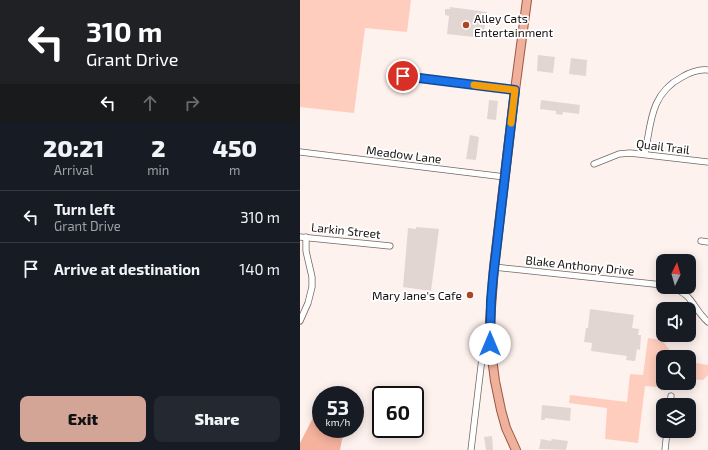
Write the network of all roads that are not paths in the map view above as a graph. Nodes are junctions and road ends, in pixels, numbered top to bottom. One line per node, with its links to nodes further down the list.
1 (527, 0): 4 (main road)
2 (708, 70): 6 (street)
3 (403, 76): 4 (street)
4 (515, 90): 9 (main road)
5 (300, 152): 9 (street, Meadow Lane)
6 (645, 154): 7 (street, Quail Trail); 8 (street, Quail Trail)
7 (708, 162)
8 (594, 164)
9 (504, 177): 14 (main road)
10 (303, 237): 13 (street, Larkin Street); 17 (street)
11 (701, 241): 12 (street)
12 (708, 242)
13 (390, 246)
14 (494, 267): 15 (street, Blake Anthony Drive); 19 (main road)
15 (656, 284)
16 (685, 294): 18 (street)
17 (300, 321)
18 (708, 322)
19 (491, 354): 21 (street); 22 (main road)
20 (666, 438): 23 (street)
21 (470, 450)
22 (516, 450)
23 (665, 450)

